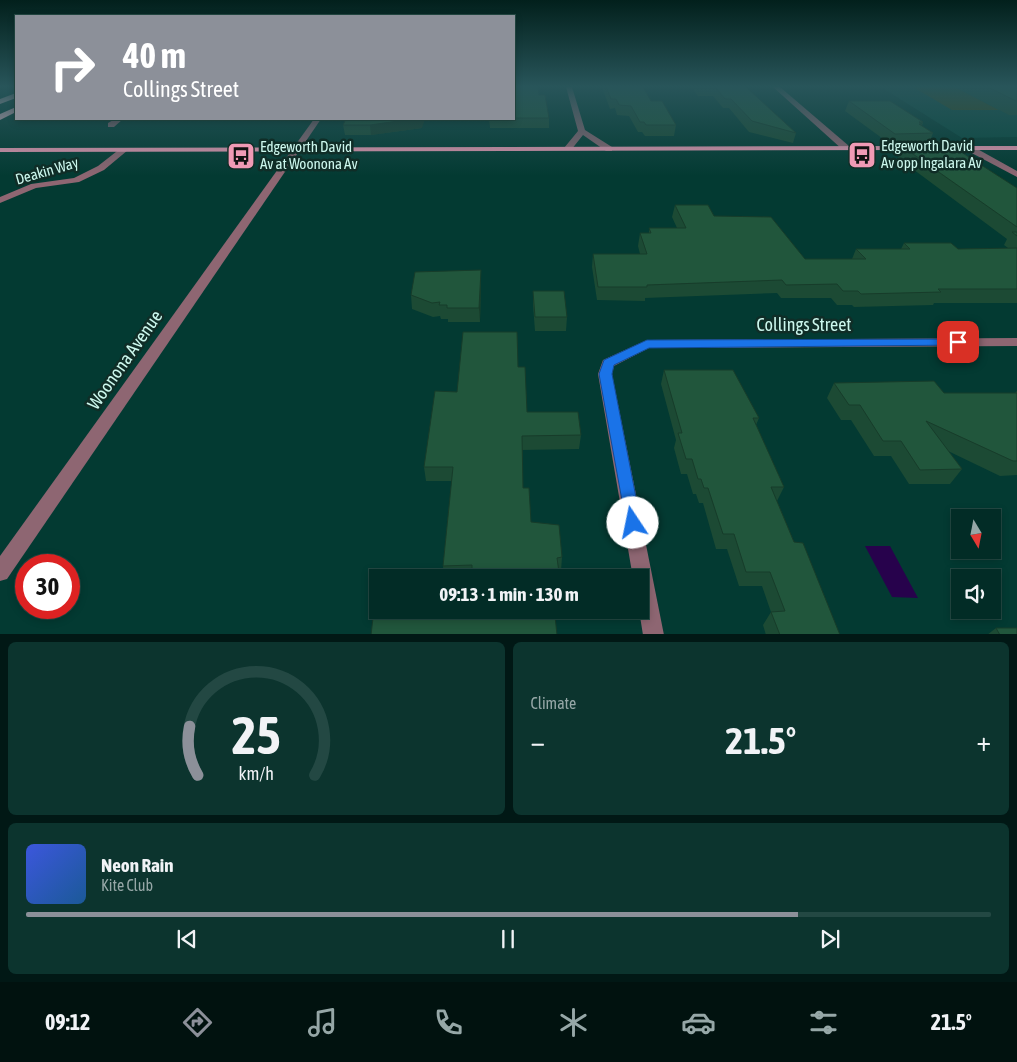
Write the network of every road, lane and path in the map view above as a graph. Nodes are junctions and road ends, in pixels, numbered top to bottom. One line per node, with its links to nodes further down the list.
1 (578, 117): 6 (street)
2 (810, 117): 9 (street)
3 (118, 120): 5 (street)
4 (316, 120): 12 (street)
5 (110, 125)
6 (582, 131): 7 (street); 8 (street)
7 (568, 148): 8 (main road); 12 (main road)
8 (608, 148): 9 (main road)
9 (846, 148): 10 (main road)
10 (969, 148): 11 (main road); 15 (street)
11 (1017, 148)
12 (296, 149): 14 (main road); 18 (street, Woonona Avenue)
13 (0, 150): 14 (main road)
14 (124, 150): 16 (street, Deakin Way)
15 (1017, 174)
16 (0, 200)
17 (1017, 342): 19 (street, Collings Street)
18 (0, 572)
19 (654, 634)

